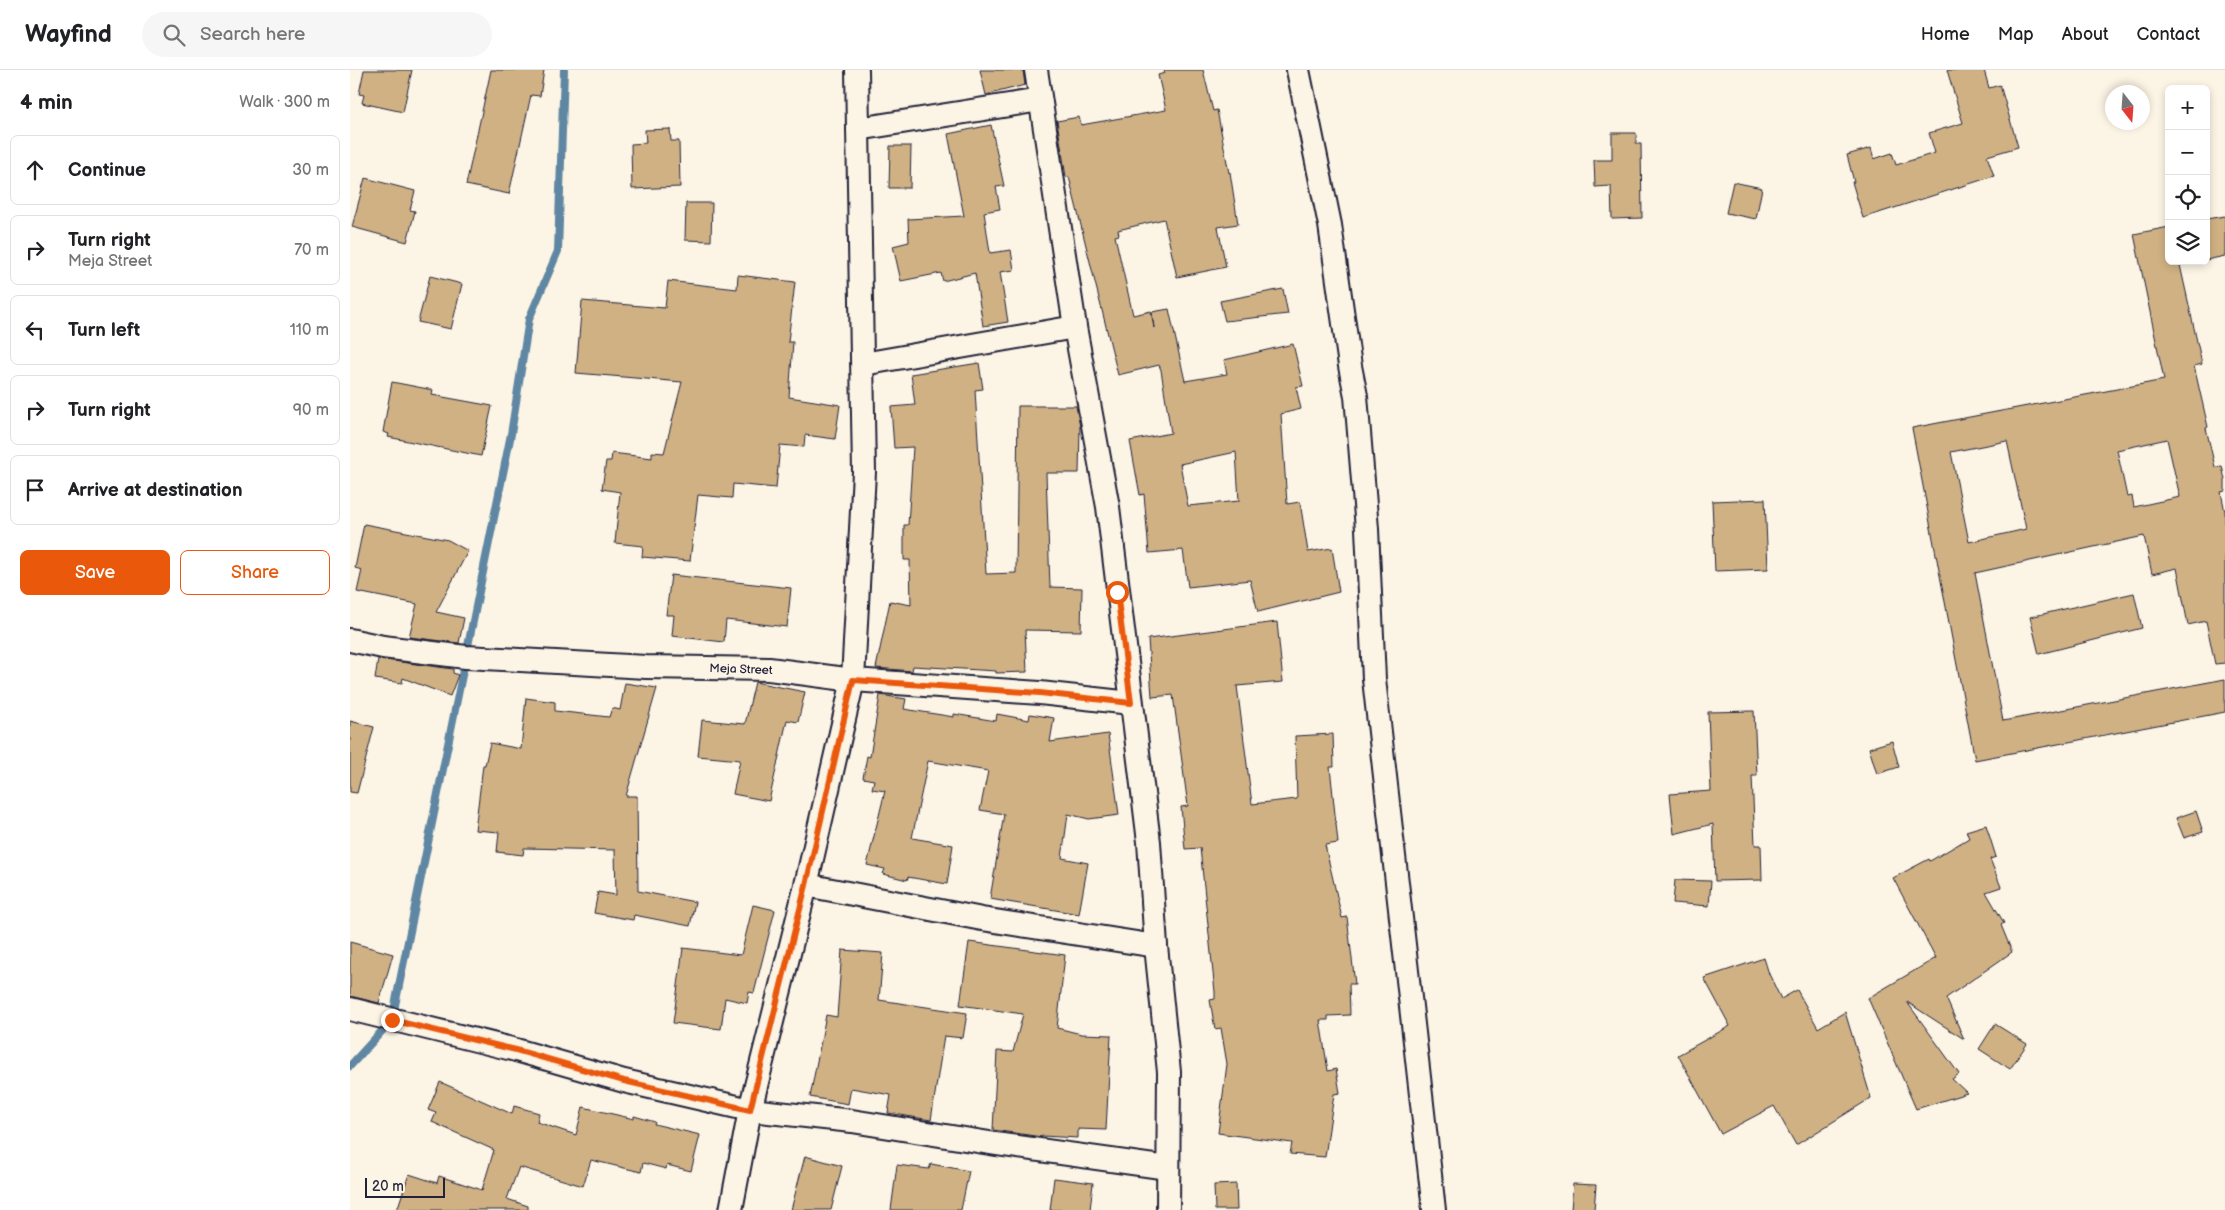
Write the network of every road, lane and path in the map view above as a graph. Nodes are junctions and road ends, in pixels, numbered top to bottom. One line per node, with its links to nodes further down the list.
1 (857, 70): 5 (street)
2 (1036, 70): 4 (street)
3 (1298, 70): 18 (street)
4 (1040, 100): 5 (street); 6 (street)
5 (858, 128): 7 (street)
6 (1075, 328): 7 (street); 10 (street)
7 (863, 364): 9 (street)
8 (350, 640): 9 (street, Meja Street)
9 (853, 680): 10 (street, Meja Street); 11 (street)
10 (1131, 703): 12 (street)
11 (806, 885): 12 (street); 14 (street)
12 (1156, 946): 15 (street)
13 (350, 1009): 14 (street)
14 (750, 1110): 15 (street); 16 (street)
15 (1168, 1168): 17 (street)
16 (731, 1210)
17 (1168, 1210)
18 (1434, 1210)

